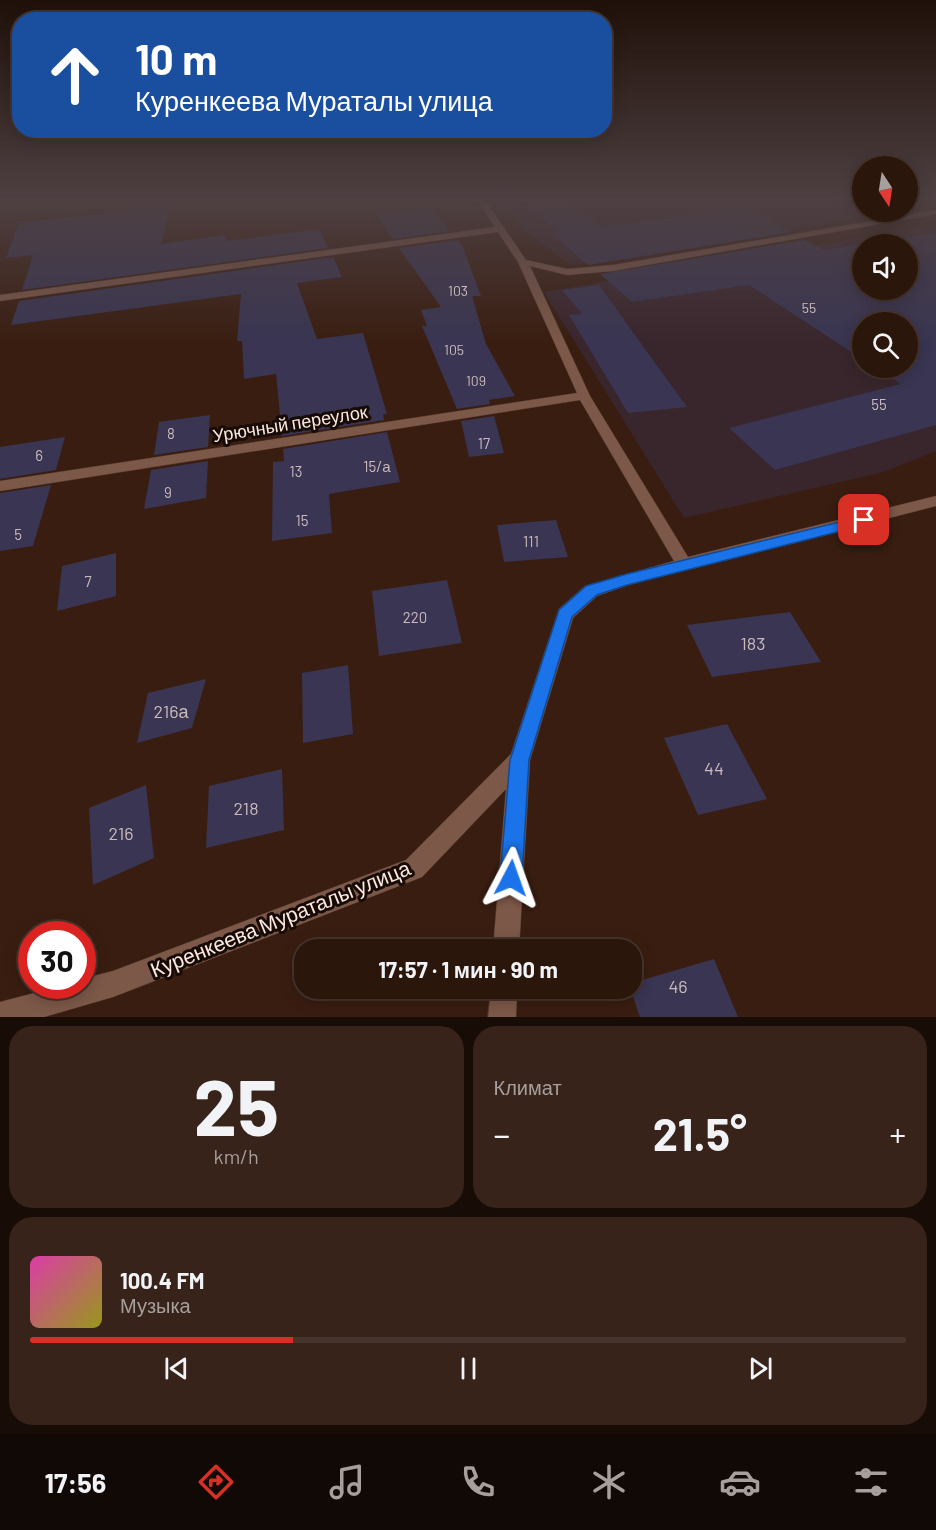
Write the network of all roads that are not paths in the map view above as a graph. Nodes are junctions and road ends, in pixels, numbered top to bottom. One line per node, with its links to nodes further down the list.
1 (366, 247): 5 (street)
2 (513, 247): 4 (street)
3 (731, 247): 4 (street)
4 (523, 262): 6 (street)
5 (0, 298)
6 (585, 396): 7 (street, Урючный переулок); 9 (street)
7 (0, 486)
8 (935, 504): 9 (street, Куренкеева Мураталы улица)
9 (685, 566): 10 (street, Куренкеева Мураталы улица)
10 (519, 760): 11 (street); 13 (street, Куренкеева Мураталы улица)
11 (507, 939)
12 (503, 999): 14 (street)
13 (0, 1016)
14 (502, 1017)

